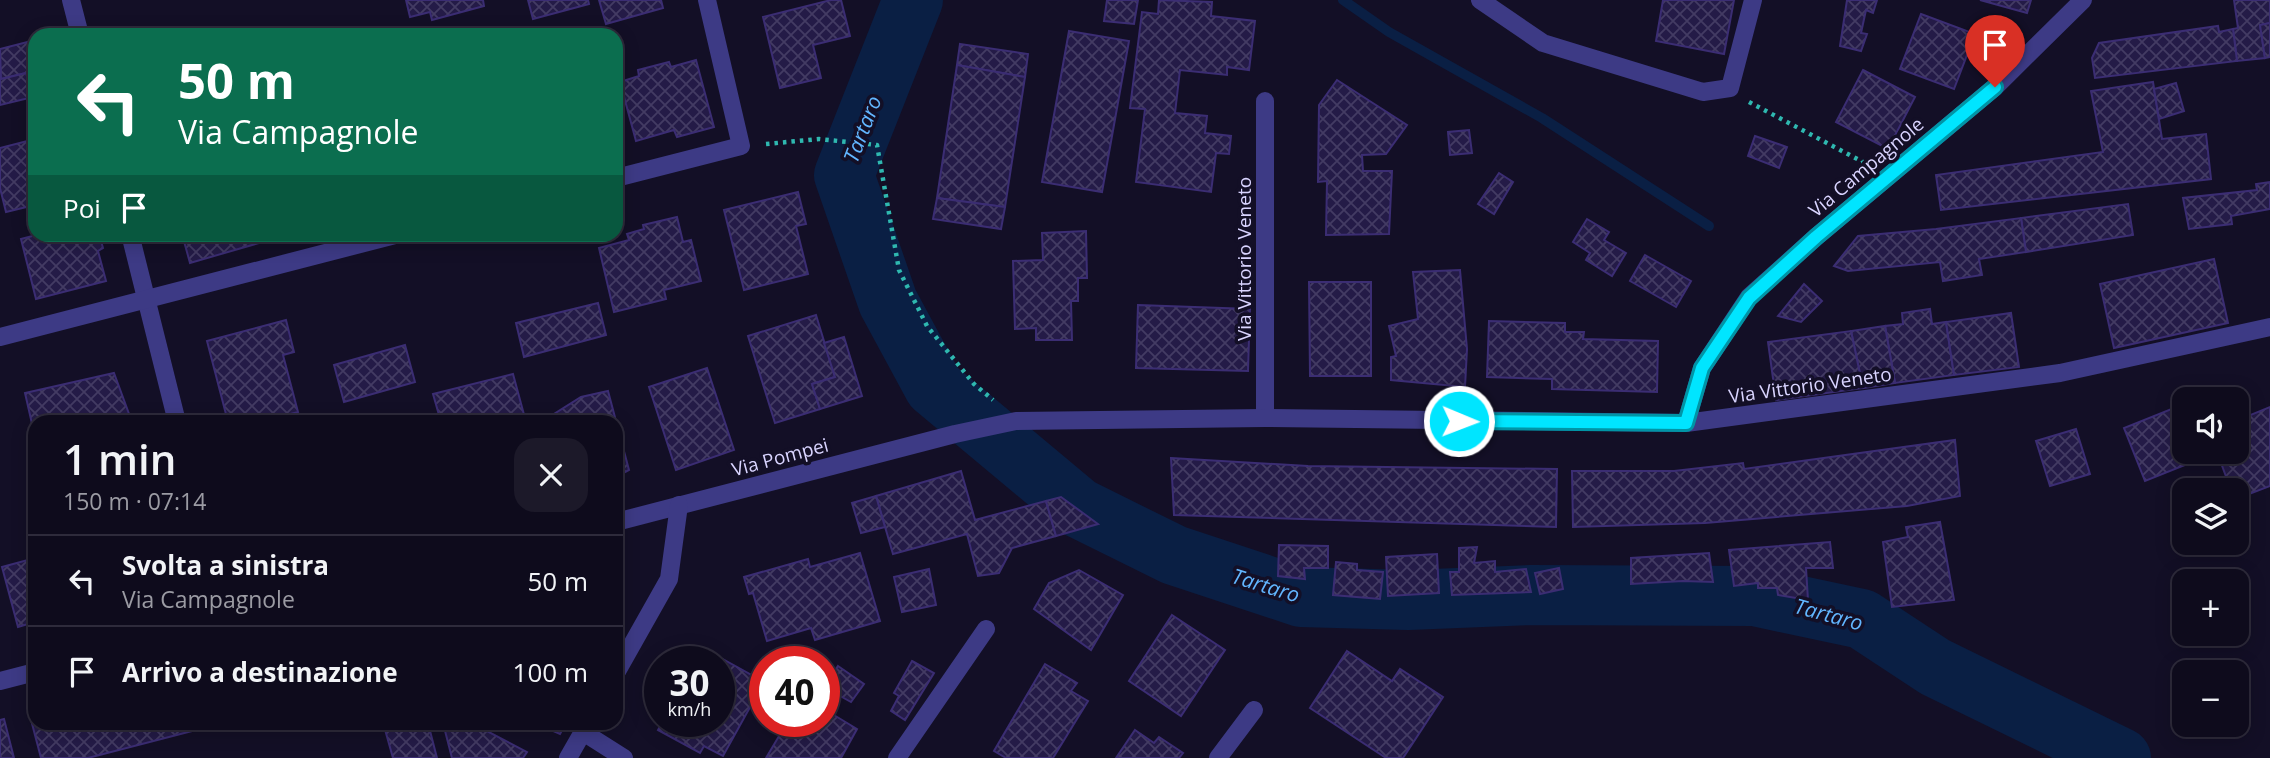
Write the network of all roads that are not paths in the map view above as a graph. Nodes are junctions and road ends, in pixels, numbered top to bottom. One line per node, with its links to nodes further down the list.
1 (71, 0): 6 (street)
2 (707, 0): 8 (street)
3 (1480, 0): 4 (street)
4 (1753, 0)
5 (2083, 0): 16 (street, Via Campagnole)
6 (78, 28)
7 (1265, 101): 15 (street, Via Vittorio Veneto)
8 (623, 176)
9 (132, 242): 11 (street)
10 (368, 242): 11 (street)
11 (146, 300): 13 (street); 14 (street)
12 (2270, 327): 16 (street, Via Vittorio Veneto)
13 (0, 337)
14 (175, 415)
15 (1265, 418): 16 (street, Via Vittorio Veneto); 17 (street, Via Vittorio Veneto)
16 (1686, 423)
17 (955, 434): 18 (street, Via Pompei)
18 (679, 505): 19 (street, Via Pompei); 21 (street)
19 (623, 520)
20 (986, 629): 29 (street)
21 (623, 661)
22 (28, 674): 23 (street)
23 (0, 681)
24 (1254, 710): 30 (street)
25 (583, 730): 27 (street)
26 (589, 730): 28 (street)
27 (568, 758)
28 (624, 758)
29 (897, 758)
30 (1218, 758)

